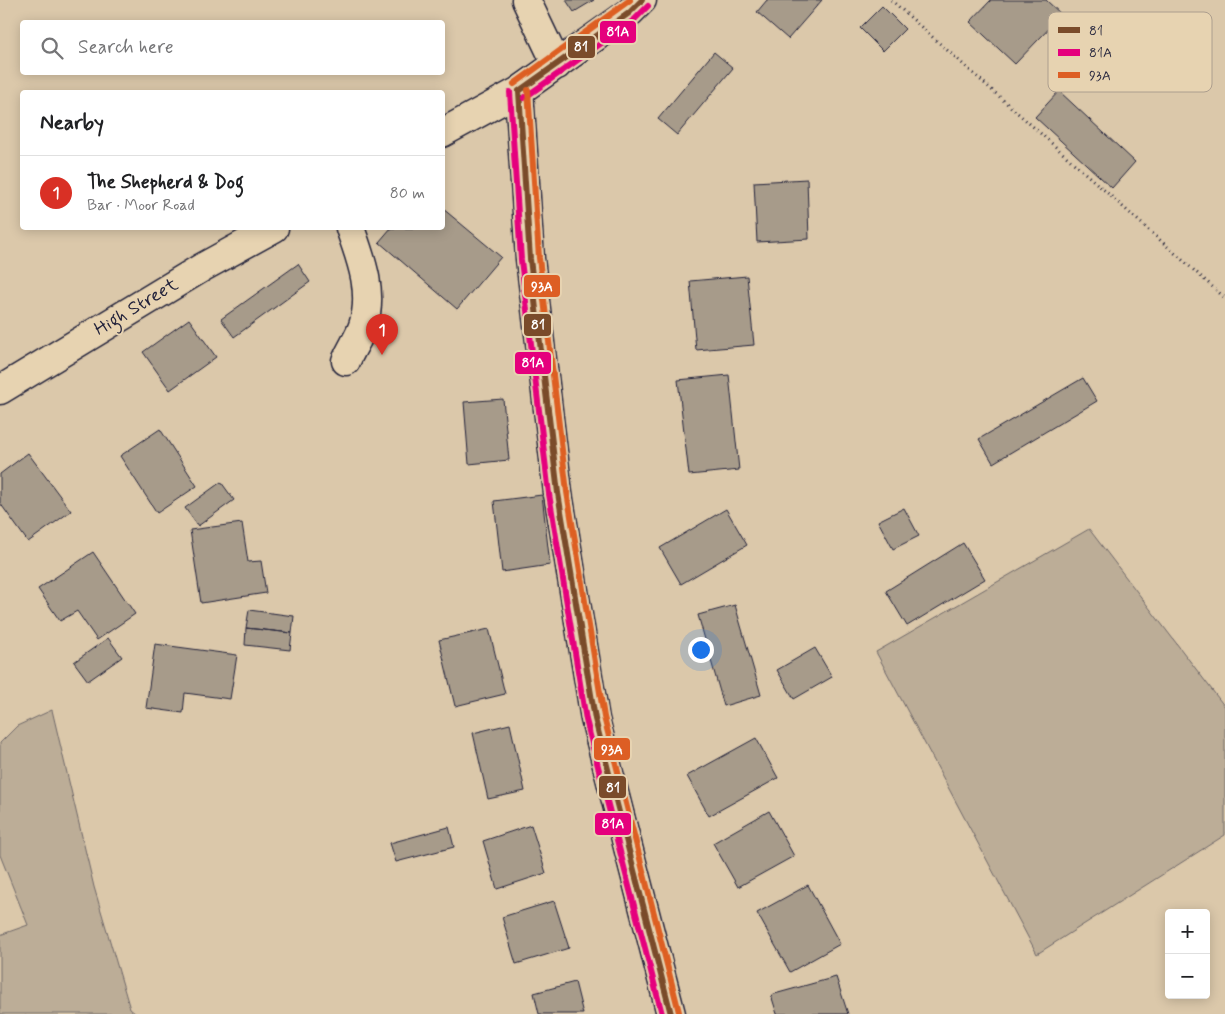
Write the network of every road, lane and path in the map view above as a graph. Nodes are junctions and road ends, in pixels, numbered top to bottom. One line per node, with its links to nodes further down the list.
1 (526, 0): 4 (street)
2 (642, 0): 4 (street)
3 (891, 0): 9 (path)
4 (557, 65): 5 (street)
5 (519, 91): 6 (street); 12 (street)
6 (445, 132)
7 (270, 230): 11 (street, High Street)
8 (351, 230): 10 (street)
9 (1225, 298)
10 (346, 361)
11 (0, 390)
12 (672, 1014)

